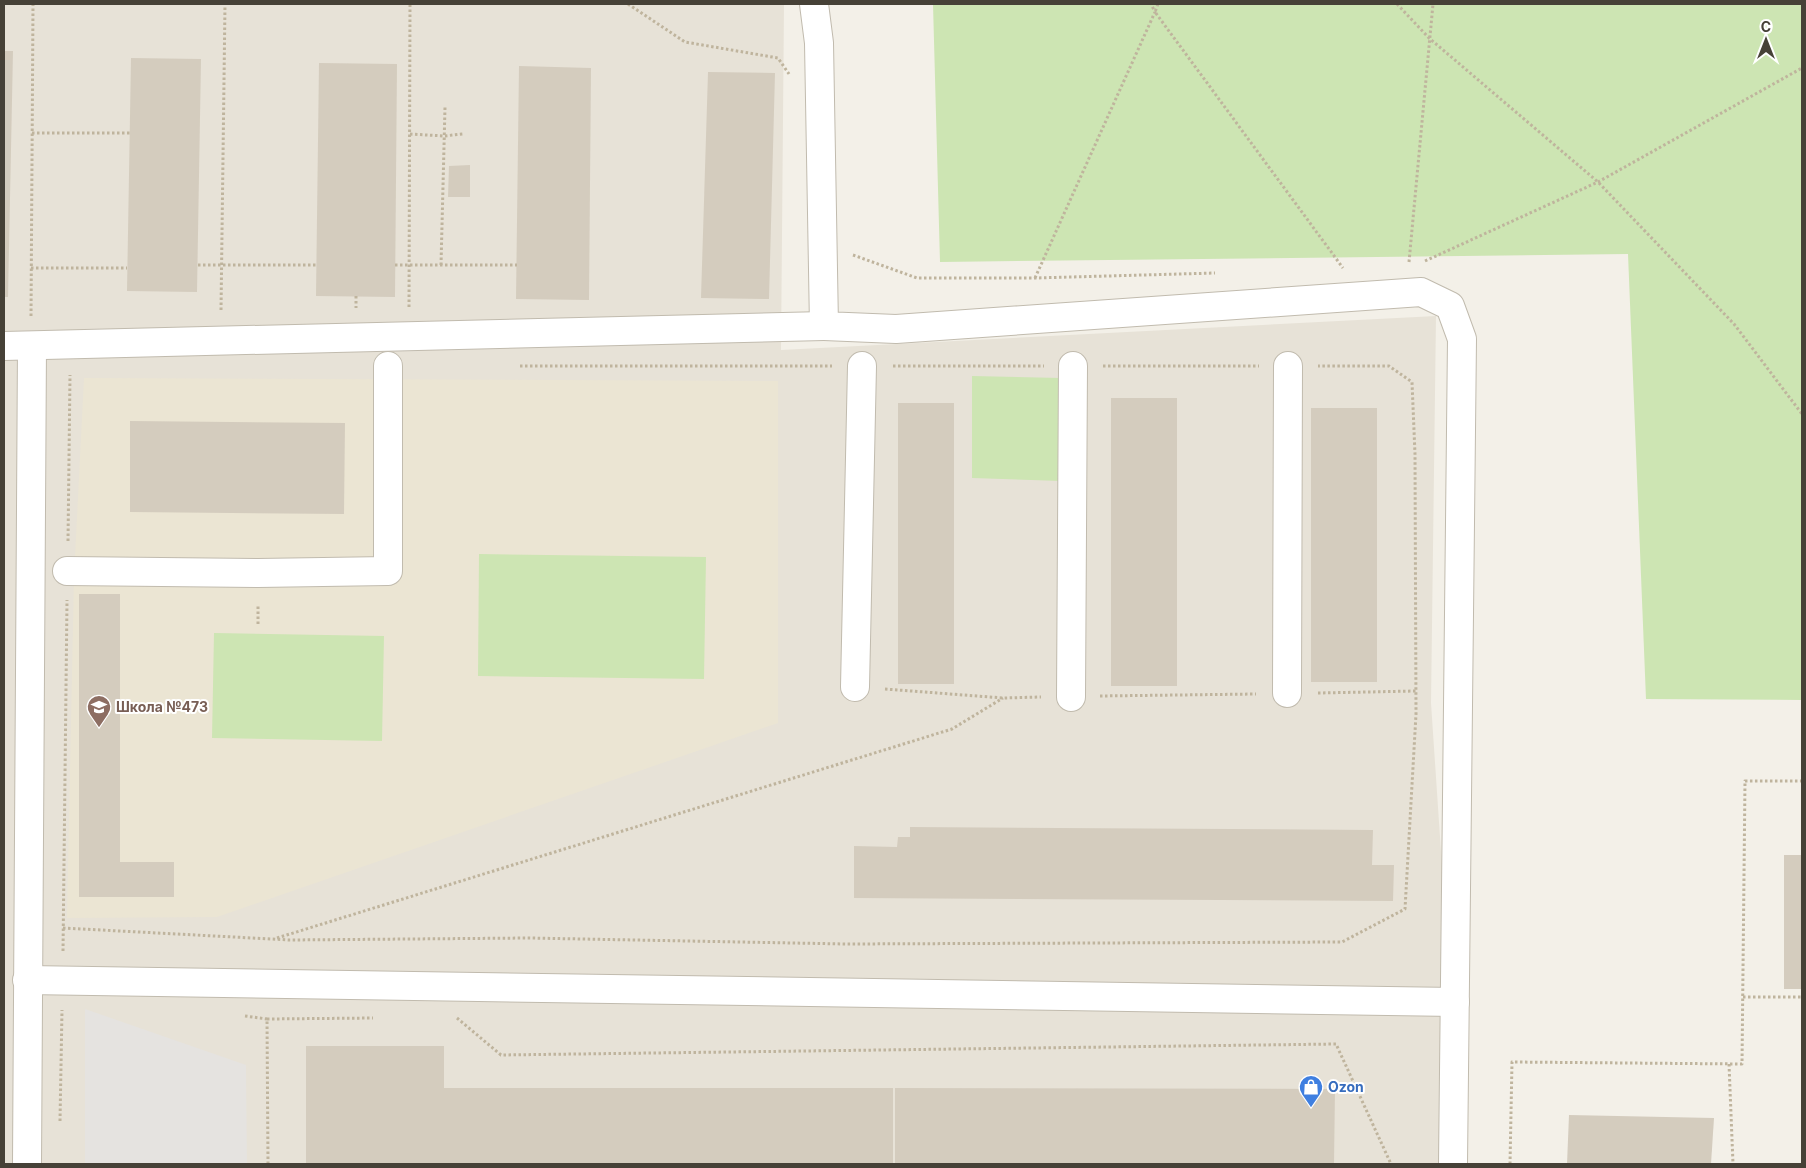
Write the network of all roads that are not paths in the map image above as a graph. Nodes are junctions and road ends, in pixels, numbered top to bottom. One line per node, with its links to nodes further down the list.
1 (814, 4): 2 (street)
2 (824, 326): 4 (street); 14 (street)
3 (4, 346): 4 (street)
4 (32, 346): 13 (street)
5 (388, 366): 9 (street)
6 (862, 366): 10 (street)
7 (1073, 366): 12 (street)
8 (1288, 366): 11 (street)
9 (67, 571)
10 (855, 687)
11 (1287, 693)
12 (1071, 697)
13 (19, 991): 14 (street); 15 (street)
14 (1456, 1002): 16 (street)
15 (27, 1164)
16 (1453, 1164)

